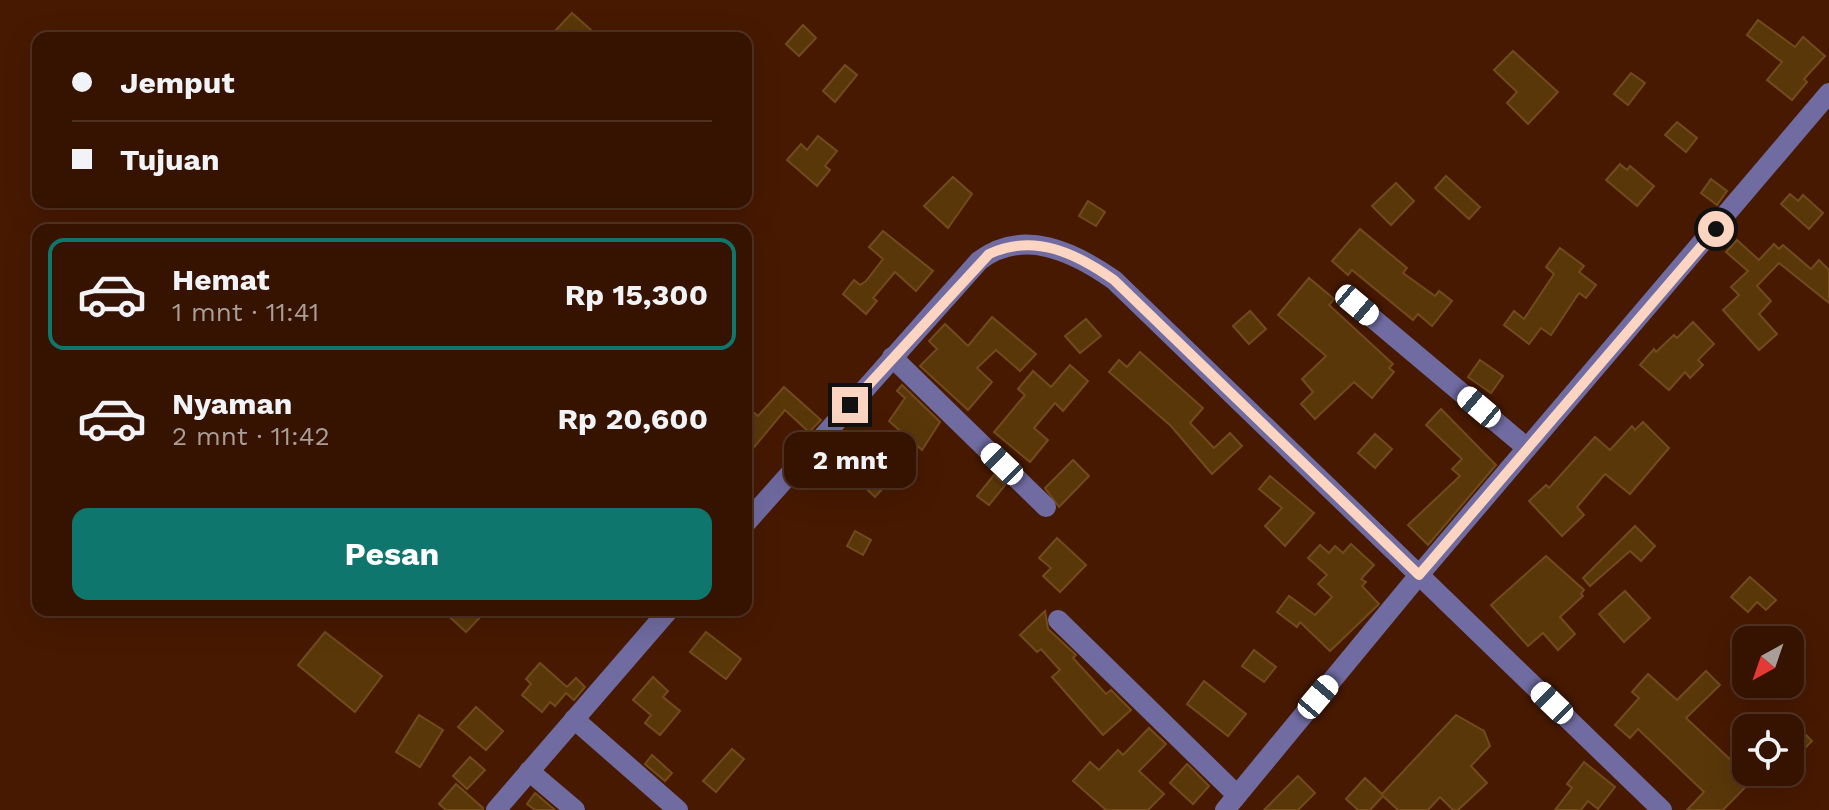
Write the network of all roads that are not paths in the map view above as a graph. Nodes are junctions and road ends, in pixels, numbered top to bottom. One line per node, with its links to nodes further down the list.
1 (1829, 93): 4 (street)
2 (1357, 305): 4 (street)
3 (892, 357): 5 (street); 6 (street); 7 (street)
4 (1527, 448): 7 (street)
5 (1046, 507)
6 (752, 516)
7 (1419, 575): 12 (street); 16 (street)
8 (664, 616): 10 (street)
9 (1058, 620): 12 (street)
10 (574, 719): 11 (street); 15 (street)
11 (529, 771): 13 (street); 14 (street)
12 (1231, 802)
13 (496, 810)
14 (575, 810)
15 (678, 810)
16 (1662, 810)

